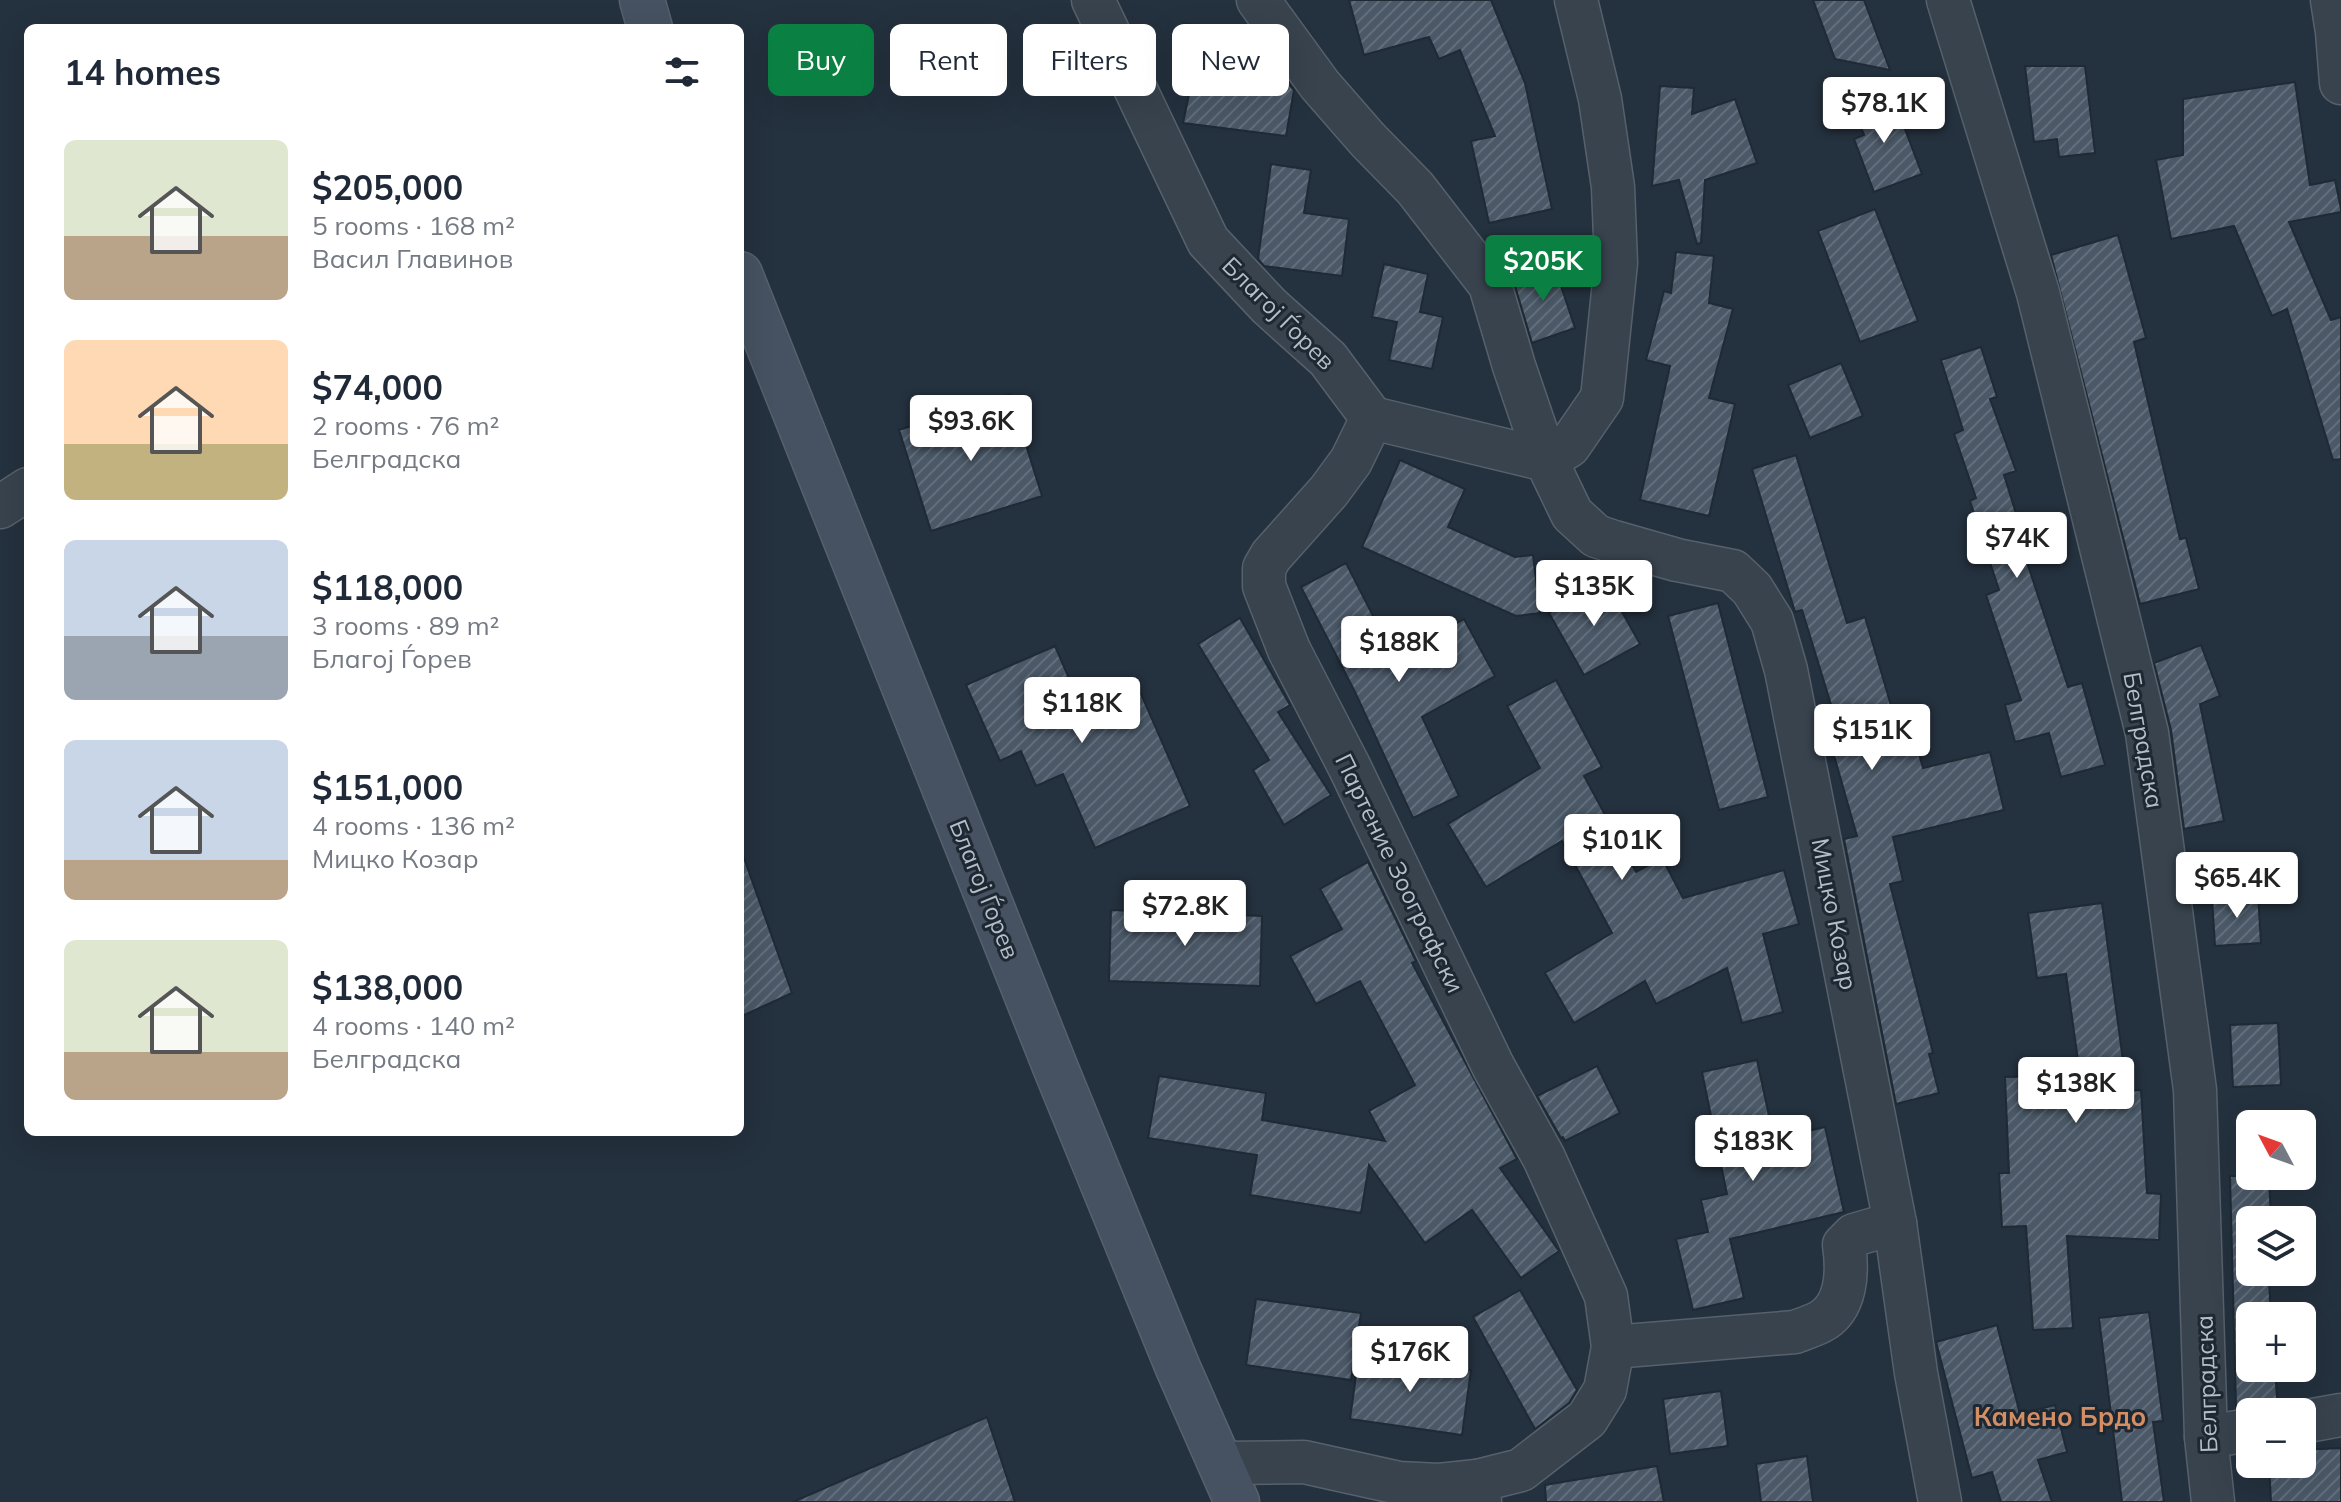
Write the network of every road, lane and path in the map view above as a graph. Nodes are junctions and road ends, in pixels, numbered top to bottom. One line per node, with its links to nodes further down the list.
1 (642, 0): 7 (main road)
2 (1093, 0): 10 (street, Благој Ѓорев)
3 (1258, 0): 11 (street, Мицко Козар)
4 (1576, 0): 11 (street)
5 (1948, 0): 19 (street, Белградска)
6 (2332, 0): 8 (street)
7 (649, 24)
8 (2341, 83)
9 (744, 284): 20 (main road, Благој Ѓорев)
10 (1372, 418): 11 (street); 15 (street, Партение Зоографски)
11 (1546, 460): 14 (street, Мицко Козар)
12 (24, 492): 13 (street)
13 (0, 507)
14 (1895, 1223): 15 (street); 22 (street, Мицко Козар)
15 (1613, 1347): 21 (street, Партение Зоографски)
16 (2341, 1415): 17 (street)
17 (2316, 1419)
18 (2236, 1432): 19 (street)
19 (2206, 1437): 23 (street, Белградска)
20 (1229, 1482): 21 (street, Партение Зоографски)
21 (1479, 1492)
22 (1940, 1502)
23 (2213, 1502)

